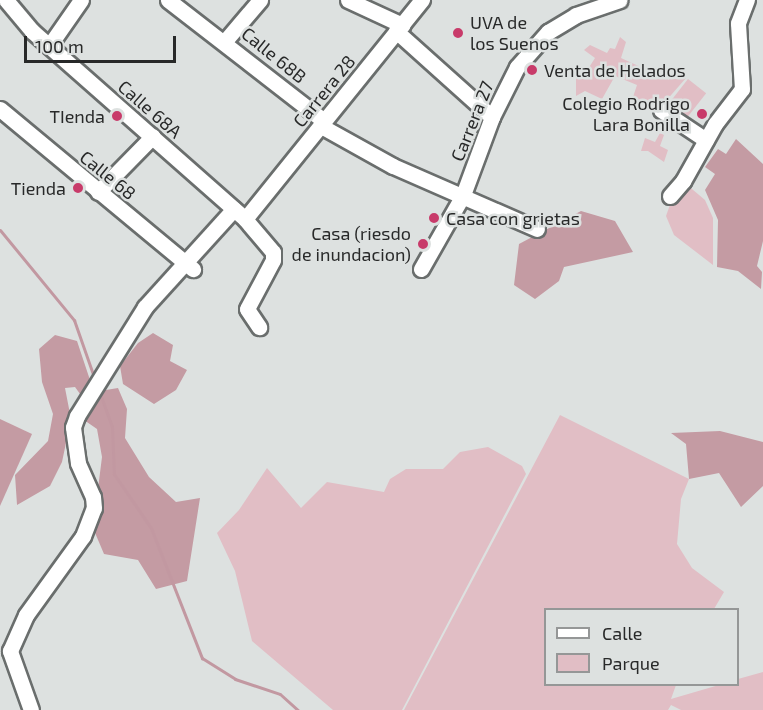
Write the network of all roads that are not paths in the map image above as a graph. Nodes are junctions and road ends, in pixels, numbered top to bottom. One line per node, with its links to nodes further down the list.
1 (6, 0): 11 (street, Calle 68A)
2 (81, 0): 11 (street)
3 (168, 0): 10 (street, Calle 68B)
4 (260, 0): 10 (street)
5 (348, 0): 9 (street)
6 (422, 0): 9 (street, Carrera 28)
7 (620, 0): 14 (street, Carrera 27)
8 (747, 0): 17 (street)
9 (399, 28): 14 (street); 15 (street, Carrera 28)
10 (225, 41): 15 (street, Calle 68B)
11 (49, 46): 16 (street, Calle 68A)
12 (0, 109): 18 (street, Calle 68)
13 (661, 110): 17 (street)
14 (492, 117): 19 (street, Carrera 27)
15 (322, 123): 19 (street, Calle 68B); 21 (street, Carrera 28)
16 (153, 136): 18 (street); 21 (street, Calle 68A)
17 (706, 140): 20 (street)
18 (98, 192): 23 (street, Calle 68)
19 (463, 195): 22 (street); 24 (street, Carrera 27)
20 (670, 196)
21 (240, 214): 23 (street); 25 (street, Calle 68A)
22 (537, 229)
23 (190, 266): 26 (street)
24 (422, 269)
25 (259, 327)
26 (31, 710)

